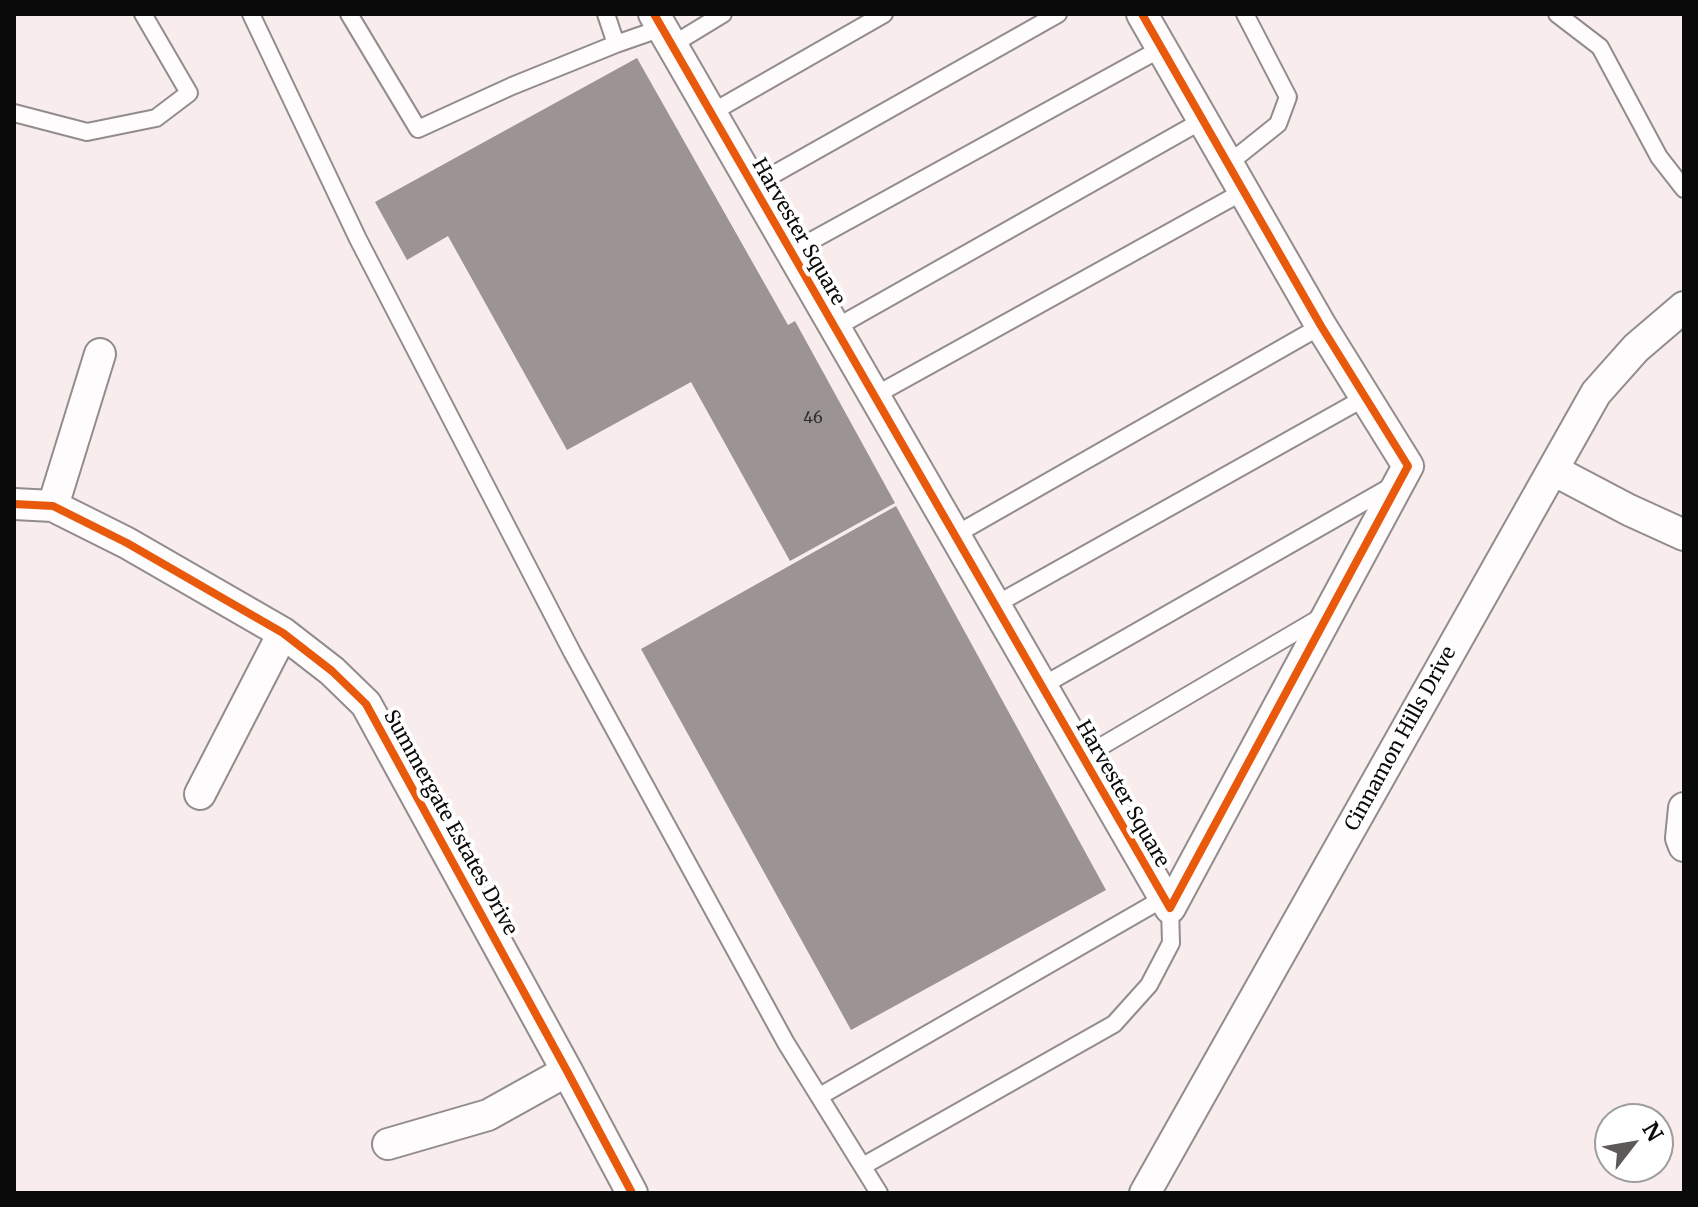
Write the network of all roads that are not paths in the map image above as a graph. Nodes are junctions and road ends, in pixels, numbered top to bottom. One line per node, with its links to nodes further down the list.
1 (143, 14): 14 (lane)
2 (251, 14): 44 (lane)
3 (349, 14): 12 (lane)
4 (606, 14): 12 (lane)
5 (723, 14): 11 (lane)
6 (884, 14): 15 (lane)
7 (1058, 14): 18 (lane)
8 (1142, 14): 13 (street)
9 (1245, 14): 17 (lane)
10 (1557, 14): 19 (lane)
11 (662, 29): 12 (lane); 15 (street, Harvester Square)
12 (616, 44)
13 (1162, 48): 16 (street); 21 (lane)
14 (14, 113)
15 (711, 113): 18 (street, Harvester Square)
16 (1203, 120): 17 (street); 24 (lane)
17 (1228, 164): 20 (street)
18 (753, 186): 21 (street, Harvester Square)
19 (1684, 189)
20 (1244, 191): 23 (street); 26 (lane)
21 (791, 252): 24 (street, Harvester Square)
22 (1684, 307): 28 (street, Cinnamon Hills Drive)
23 (1321, 326): 27 (street); 32 (lane)
24 (835, 328): 26 (street, Harvester Square)
25 (100, 354): 31 (street)
26 (874, 396): 32 (street, Harvester Square)
27 (1366, 397): 29 (street); 34 (lane)
28 (1553, 470): 33 (street); 49 (street, Cinnamon Hills Drive)
29 (1400, 482): 35 (street, Harvester Square); 37 (lane)
30 (14, 504): 31 (street, Summergate Estates Drive)
31 (53, 506): 36 (street, Summergate Estates Drive)
32 (955, 535): 34 (street, Harvester Square)
33 (1684, 535)
34 (995, 605): 37 (street, Harvester Square)
35 (1329, 613): 38 (lane); 42 (street, Harvester Square)
36 (283, 633): 39 (street); 43 (street, Summergate Estates Drive)
37 (1042, 686): 38 (street, Harvester Square)
38 (1083, 757): 42 (street, Harvester Square)
39 (200, 794)
40 (1684, 808): 41 (street)
41 (1684, 846)
42 (1167, 903): 44 (lane); 46 (lane)
43 (567, 1071): 45 (street); 47 (street, Summergate Estates Drive)
44 (820, 1096): 46 (lane)
45 (388, 1144)
46 (863, 1166): 48 (lane)
47 (632, 1193)
48 (879, 1193)
49 (1145, 1193)

